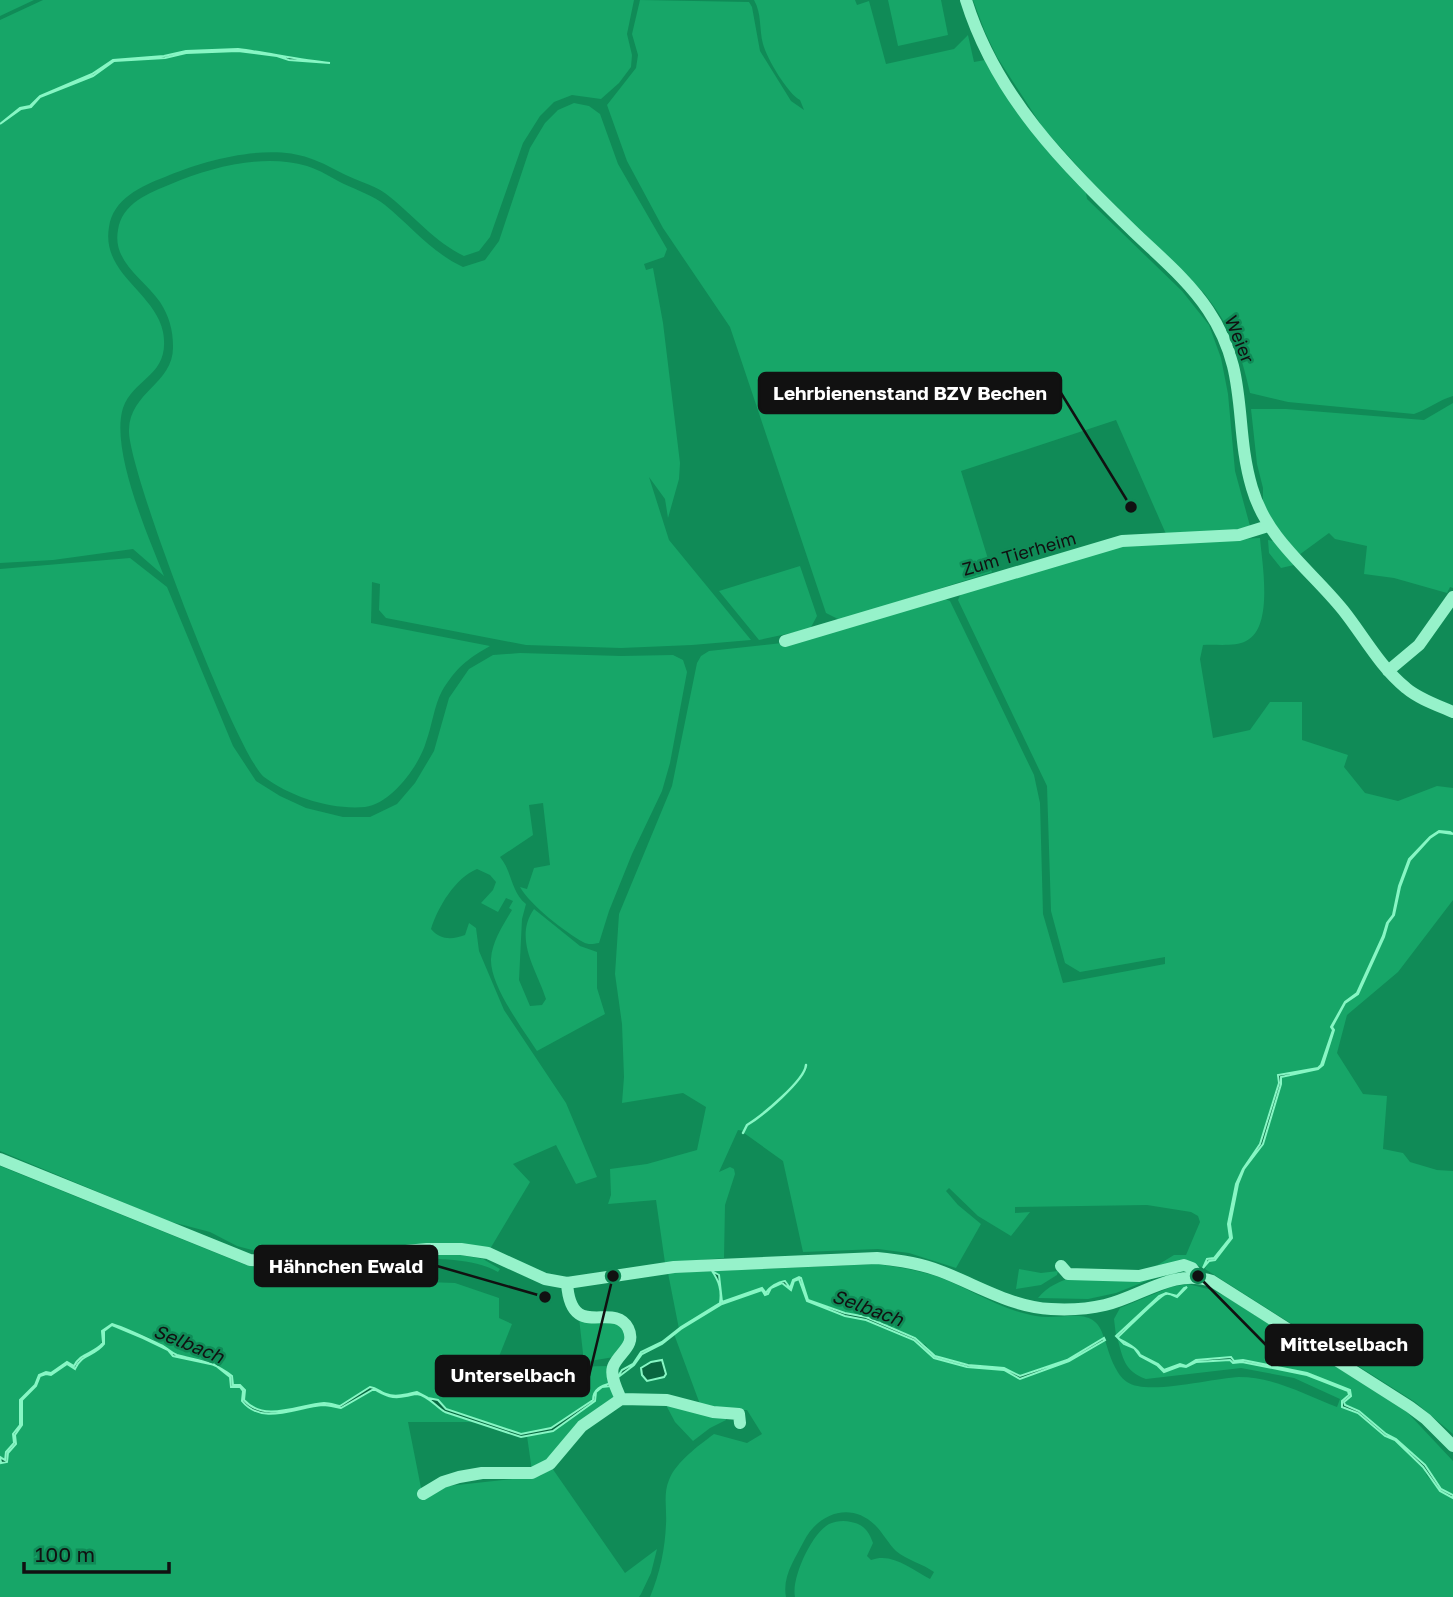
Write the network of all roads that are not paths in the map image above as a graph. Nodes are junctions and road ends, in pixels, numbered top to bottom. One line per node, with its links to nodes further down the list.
1 (967, 0): 2 (street, Weier)
2 (1268, 526): 4 (street, Zum Tierheim); 5 (street, Weier)
3 (1453, 597): 5 (street)
4 (785, 641)
5 (1388, 671): 6 (street, Weier)
6 (1453, 712)
7 (0, 1158): 10 (street)
8 (1061, 1266): 9 (street)
9 (1198, 1276): 10 (street); 13 (street)
10 (568, 1283): 11 (street)
11 (621, 1399): 12 (street); 14 (street)
12 (740, 1423)
13 (1453, 1446)
14 (424, 1494)

